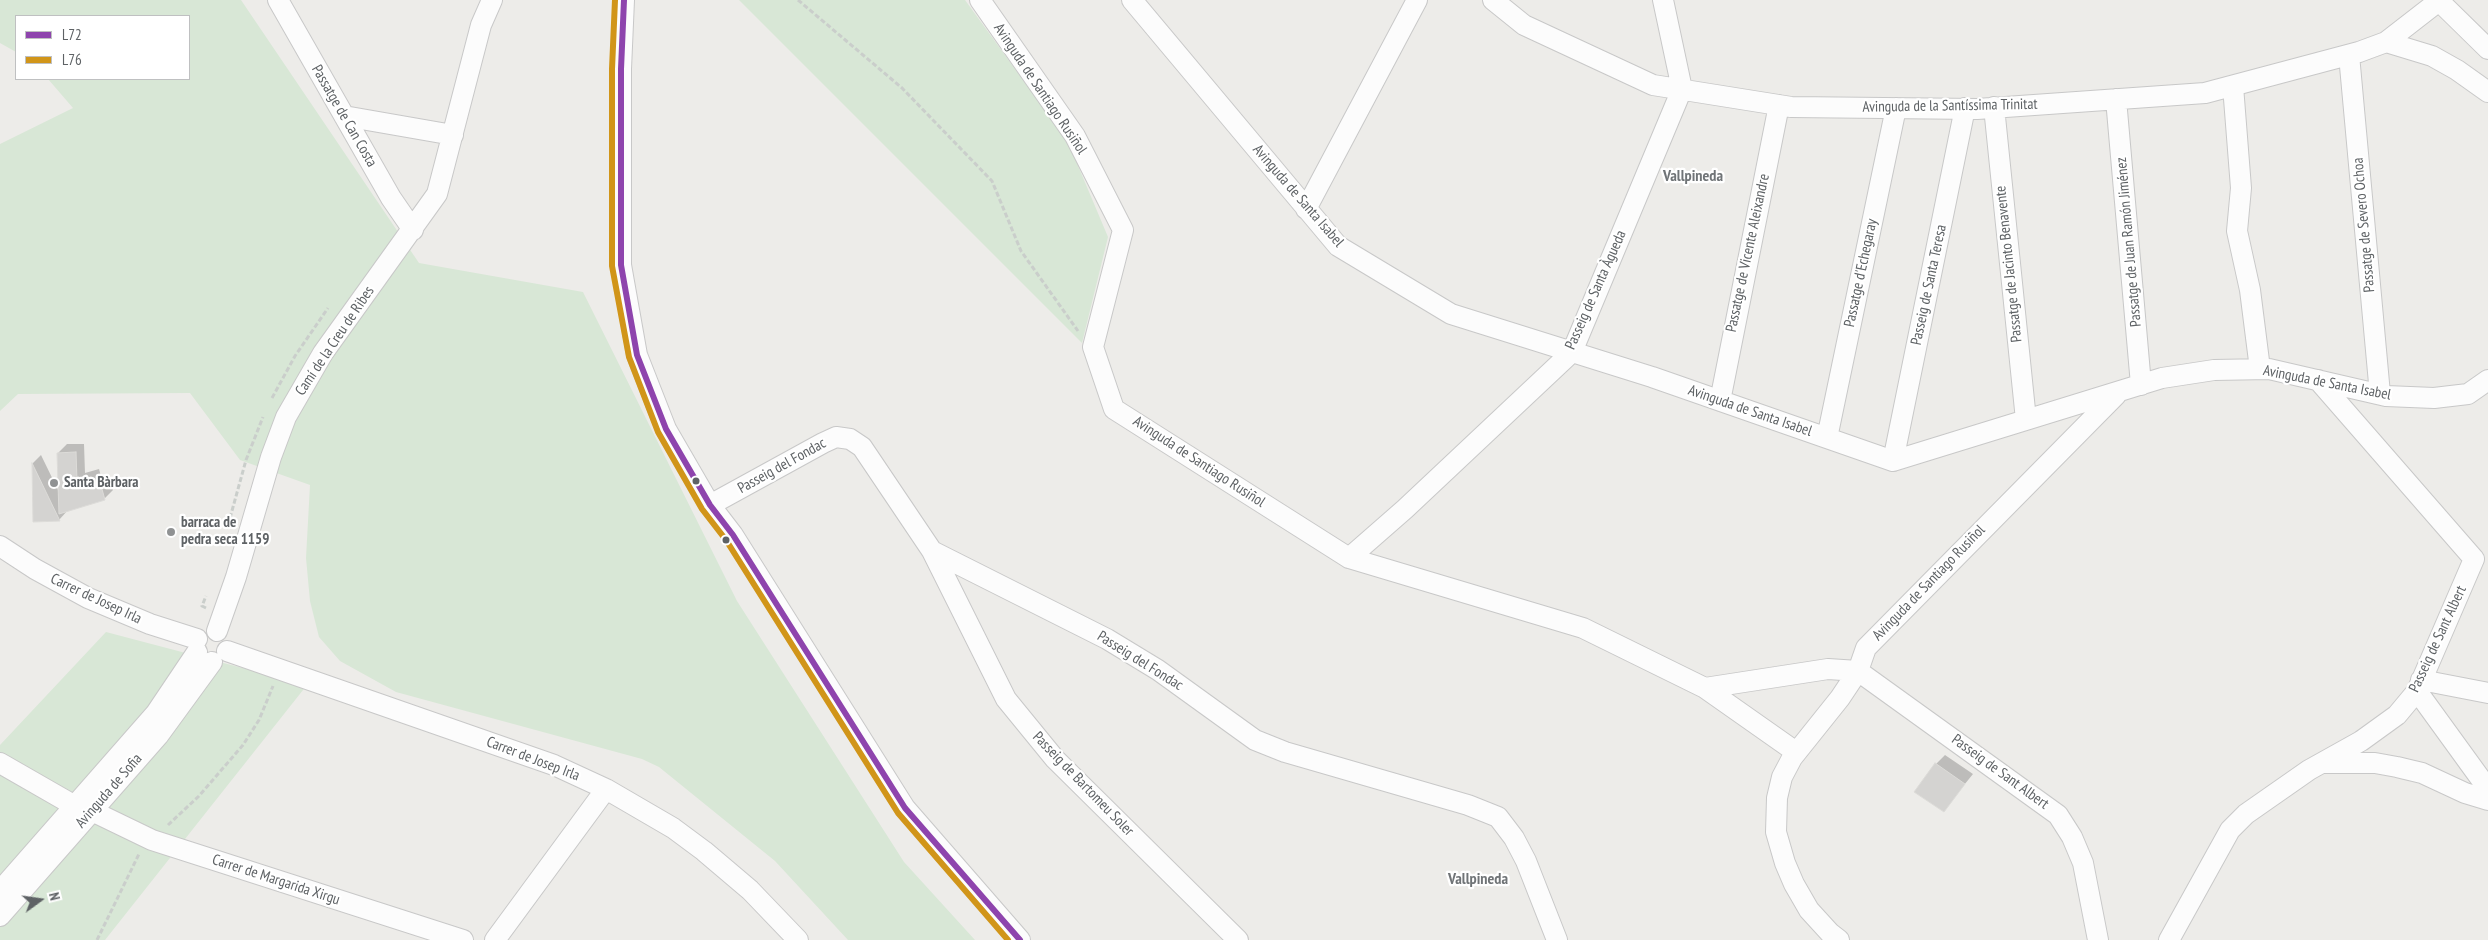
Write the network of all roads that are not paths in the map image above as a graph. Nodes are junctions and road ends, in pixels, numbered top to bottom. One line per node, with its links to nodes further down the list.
1 (278, 0): 21 (street, Passatge de Can Costa)
2 (492, 0): 22 (street, Camí de la Creu de Ribes)
3 (624, 0): 36 (street)
4 (980, 0): 39 (street, Avinguda de Santiago Rusiñol)
5 (1132, 0): 23 (street, Avinguda de Santa Isabel)
6 (1417, 0): 23 (street)
7 (1493, 0): 14 (street, Avinguda de la Santíssima Trinitat)
8 (1663, 0): 14 (street)
9 (2439, 0): 10 (street, Avinguda de la Santíssima Trinitat); 11 (street)
10 (2386, 42): 12 (street, Avinguda de la Santíssima Trinitat); 15 (street)
11 (2488, 49)
12 (2349, 55): 13 (street, Avinguda de la Santíssima Trinitat); 31 (street, Passatge de Severo Ochoa)
13 (2233, 86): 16 (street, Avinguda de la Santíssima Trinitat); 26 (street)
14 (1682, 89): 17 (street, Avinguda de la Santíssima Trinitat); 25 (street, Passeig de Santa Àgueda)
15 (2488, 92)
16 (2116, 99): 20 (street, Avinguda de la Santíssima Trinitat); 29 (street, Passatge de Juan Ramón Jiménez)
17 (1778, 105): 18 (street, Avinguda de la Santíssima Trinitat); 32 (street, Passatge de Vicente Aleixandre)
18 (1896, 108): 19 (street, Avinguda de la Santíssima Trinitat); 34 (street, Passatge d'Echegaray)
19 (1965, 108): 20 (street, Avinguda de la Santíssima Trinitat); 35 (street, Passeig de Santa Teresa)
20 (1994, 108): 33 (street, Passatge de Jacinto Benavente)
21 (344, 116): 22 (street); 24 (street, Passatge de Can Costa)
22 (453, 136): 24 (street, Camí de la Creu de Ribes)
23 (1306, 209): 25 (street, Avinguda de Santa Isabel)
24 (412, 230): 41 (street, Camí de la Creu de Ribes)
25 (1572, 352): 32 (street, Avinguda de Santa Isabel); 39 (street, Passeig de Santa Àgueda)
26 (2260, 369): 27 (street, Avinguda de Santa Isabel); 29 (street, Avinguda de Santa Isabel)
27 (2318, 380): 31 (street, Avinguda de Santa Isabel); 40 (street, Passeig de Sant Albert)
28 (2488, 380): 31 (street, Avinguda de Santa Isabel)
29 (2141, 385): 30 (street, Avinguda de Santa Isabel)
30 (2119, 392): 33 (street, Avinguda de Santa Isabel); 42 (street, Avinguda de Santiago Rusiñol)
31 (2380, 394)
32 (1720, 401): 34 (street, Avinguda de Santa Isabel)
33 (2026, 420): 35 (street, Avinguda de Santa Isabel)
34 (1826, 438): 35 (street, Avinguda de Santa Isabel)
35 (1893, 461)
36 (710, 505): 38 (street, Passeig del Fondac); 58 (street)
37 (0, 546): 41 (street, Carrer de Josep Irla)
38 (932, 551): 59 (street, Passeig de Bartomeu Soler); 60 (street, Passeig del Fondac)
39 (1349, 558): 44 (street, Avinguda de Santiago Rusiñol)
40 (2481, 558): 43 (street, Passeig de Sant Albert)
41 (208, 651): 49 (street, Carrer de Josep Irla); 52 (street, Avinguda de Sofia)
42 (1858, 671): 44 (street); 46 (street, Avinguda de Santiago Rusiñol); 62 (street, Passeig de Sant Albert)
43 (2419, 686): 45 (street); 48 (street, Passeig de Sant Albert); 50 (street)
44 (1705, 688): 46 (street, Avinguda de Santiago Rusiñol)
45 (2488, 693)
46 (1796, 752): 61 (street, Avinguda de Santiago Rusiñol)
47 (0, 763): 52 (street, Carrer de Margarida Xirgu)
48 (2321, 763): 51 (street); 63 (street, Passeig de Sant Albert)
49 (606, 788): 56 (street); 57 (street, Carrer de Josep Irla)
50 (2488, 788)
51 (2488, 800)
52 (84, 809): 53 (street, Avinguda de Sofia); 54 (street, Avinguda de Sofia); 55 (street, Carrer de Margarida Xirgu)
53 (0, 891)
54 (0, 916)
55 (462, 940)
56 (495, 940)
57 (798, 940)
58 (1020, 940)
59 (1238, 940)
60 (1557, 940)
61 (1840, 940)
62 (2098, 940)
63 (2169, 940)

